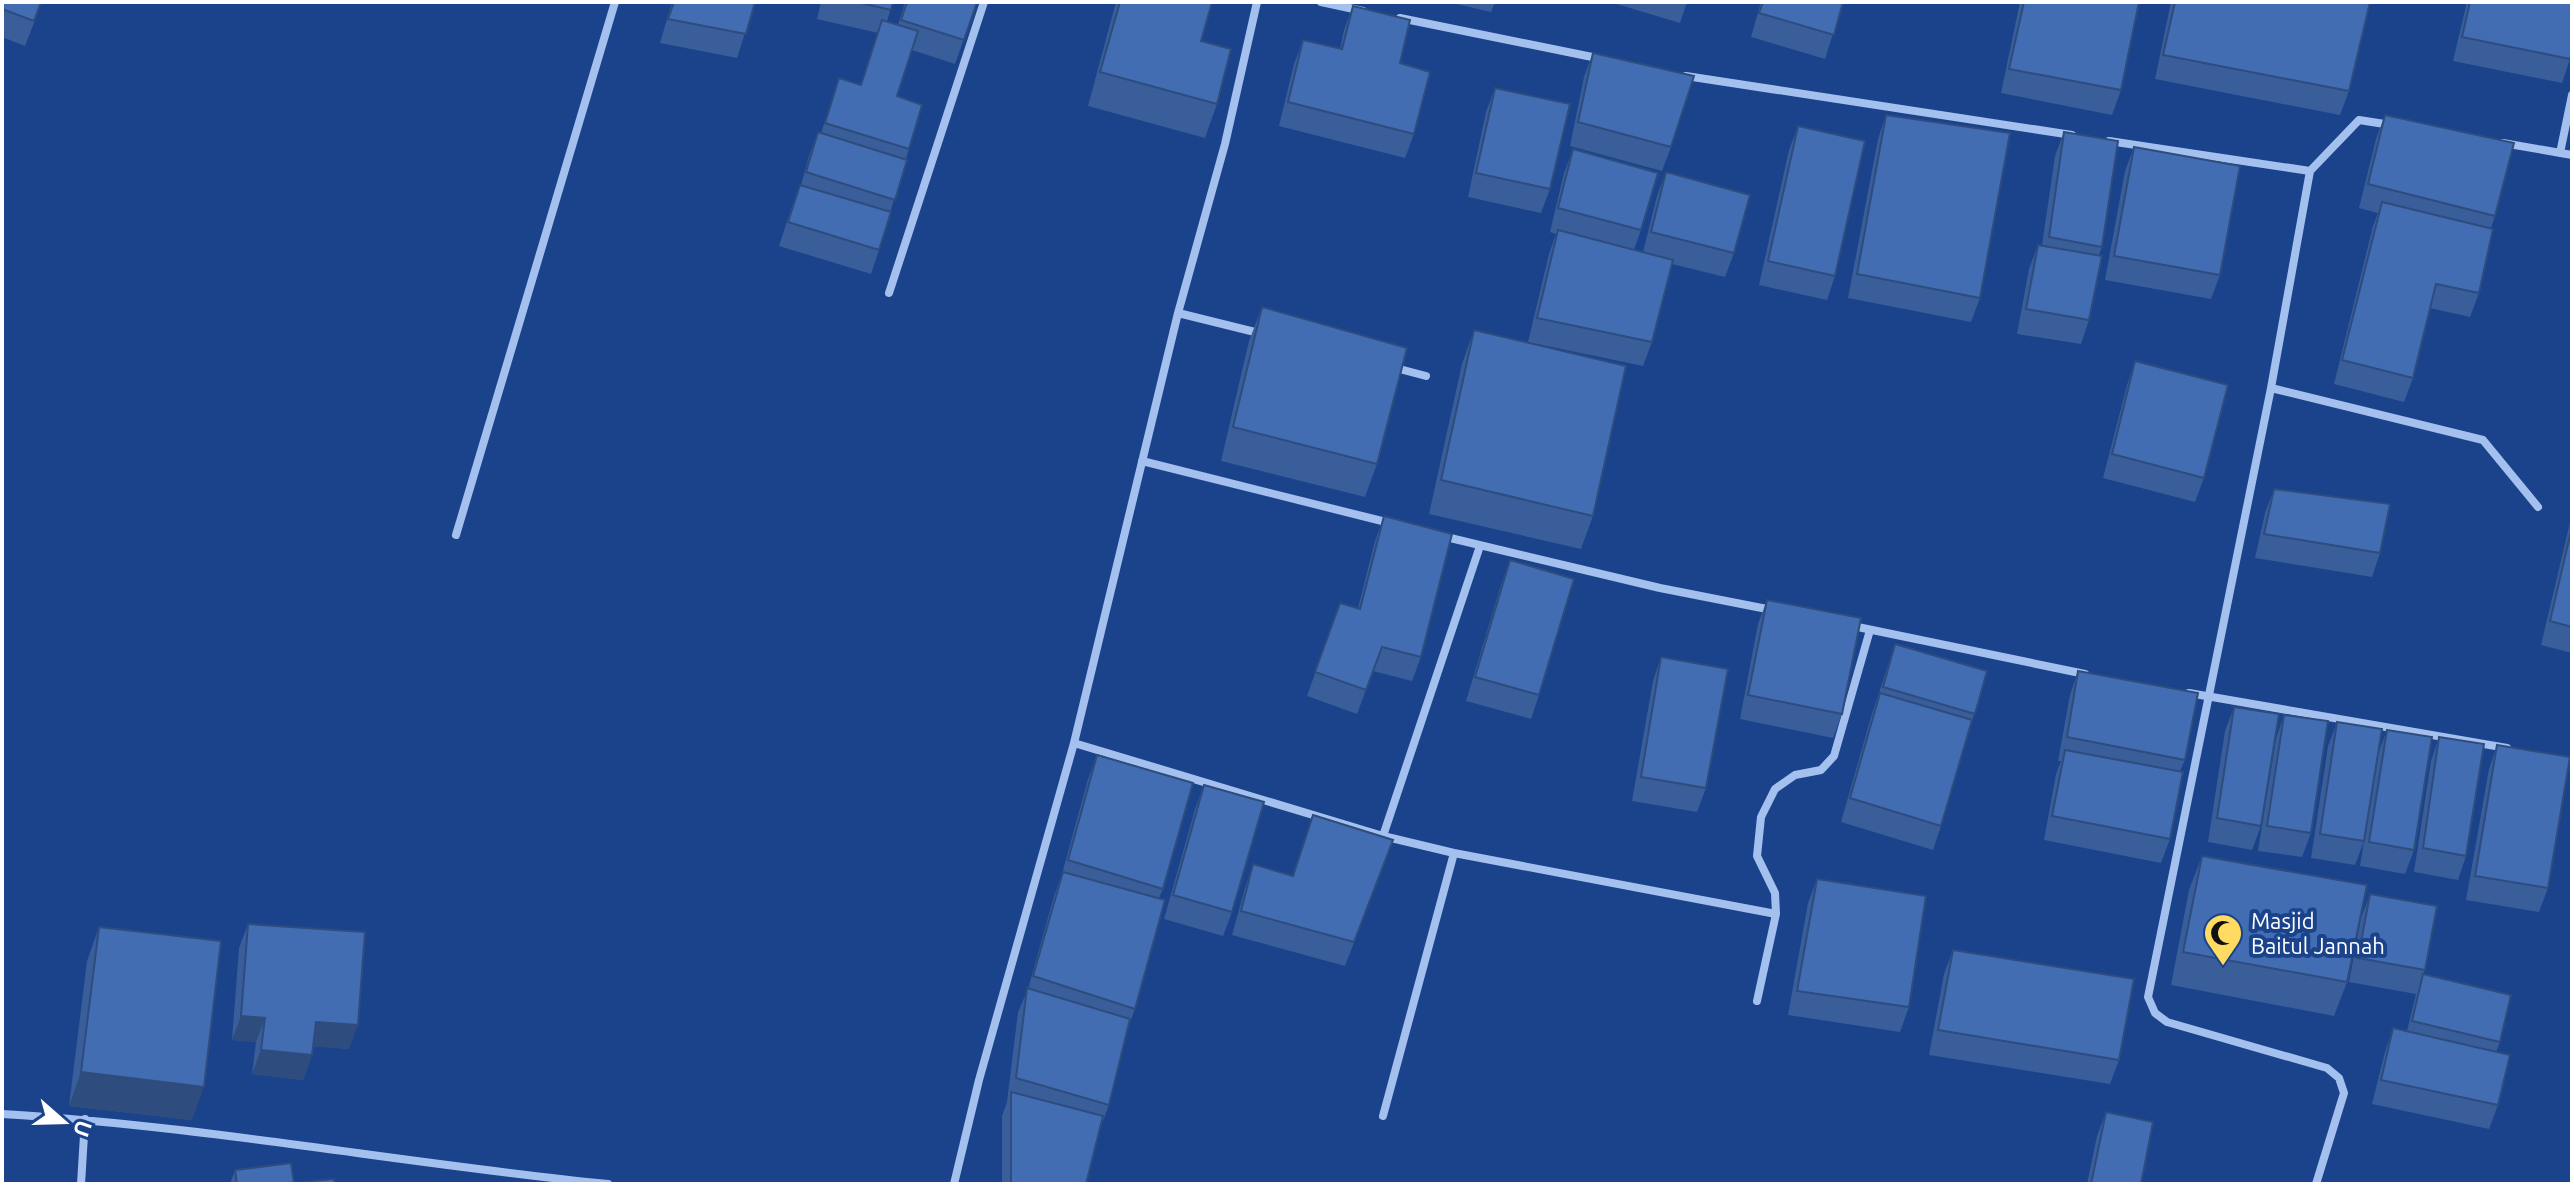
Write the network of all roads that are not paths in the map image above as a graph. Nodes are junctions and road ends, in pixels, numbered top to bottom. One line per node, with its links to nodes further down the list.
1 (615, 2): 27 (street)
2 (984, 2): 17 (street)
3 (1257, 2): 18 (street)
4 (1321, 2): 5 (street)
5 (1367, 11)
6 (1383, 15): 7 (street)
7 (1616, 62)
8 (1678, 75): 11 (street)
9 (2572, 95): 14 (street)
10 (2405, 128): 16 (street)
11 (2089, 138)
12 (2104, 140): 16 (street)
13 (2498, 143): 14 (street)
14 (2560, 153): 15 (street)
15 (2572, 155)
16 (2310, 171): 22 (street)
17 (889, 293)
18 (1178, 313): 19 (street); 23 (street)
19 (1280, 339)
20 (1382, 365): 21 (street)
21 (1426, 376)
22 (2271, 388): 24 (street); 34 (street)
23 (1142, 461): 25 (street); 35 (street)
24 (2538, 507)
25 (1403, 526)
26 (1434, 534): 28 (street)
27 (456, 535)
28 (1480, 546): 29 (street); 37 (street)
29 (1780, 612)
30 (1840, 624): 31 (street)
31 (1870, 630): 32 (street); 39 (street)
32 (2088, 675)
33 (2179, 691): 34 (street)
34 (2209, 697): 36 (street); 48 (street)
35 (1074, 743): 37 (street); 47 (street)
36 (2523, 751)
37 (1383, 836): 38 (street)
38 (1454, 853): 39 (street); 42 (street)
39 (1776, 914): 40 (street)
40 (1757, 1001)
41 (2, 1114): 43 (street)
42 (1383, 1116)
43 (85, 1119): 44 (street); 45 (street)
44 (515, 1179): 46 (street)
45 (81, 1184)
46 (608, 1184)
47 (954, 1184)
48 (2316, 1184)

